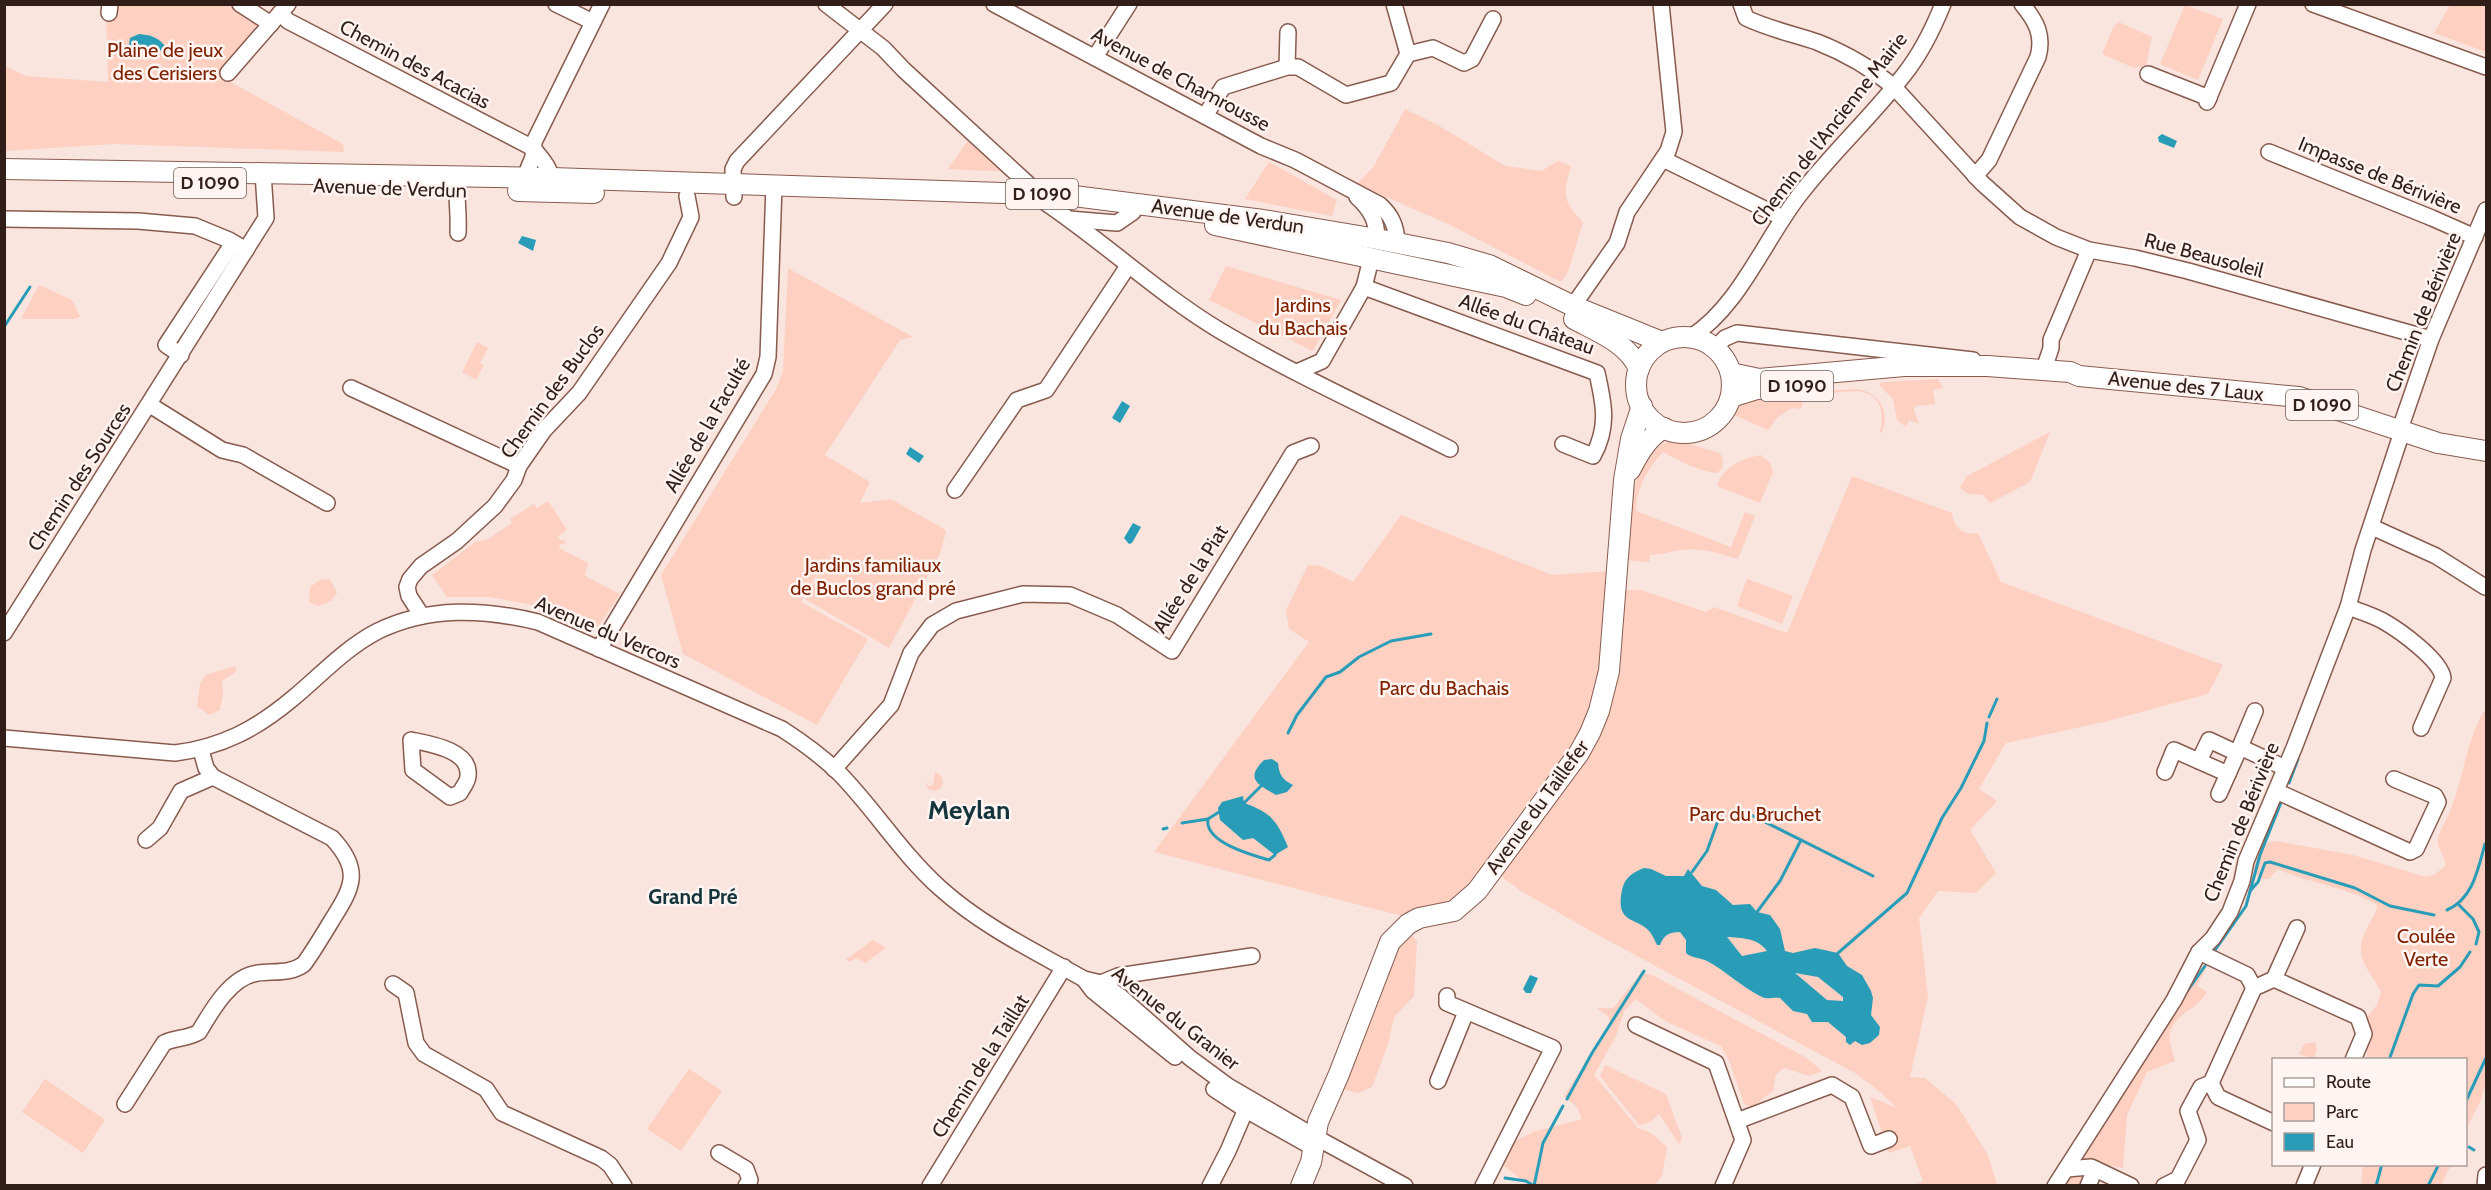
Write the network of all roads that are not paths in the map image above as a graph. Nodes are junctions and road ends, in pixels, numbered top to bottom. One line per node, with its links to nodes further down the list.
1 (240, 4): 15 (street, Chemin des Acacias)
2 (556, 4): 17 (street)
3 (602, 4): 17 (street)
4 (826, 4): 18 (street)
5 (885, 4): 18 (street)
6 (994, 4): 21 (street, Avenue de Chamrousse)
7 (1129, 4): 21 (street)
8 (1394, 4): 20 (street)
9 (1661, 4): 30 (street)
10 (1741, 4): 26 (street, Rue Beausoleil)
11 (1943, 4): 26 (street, Chemin de l'Ancienne Mairie)
12 (2022, 4): 32 (street)
13 (2248, 4): 25 (street)
14 (2313, 4): 23 (street)
15 (280, 14): 24 (street); 28 (street, Chemin des Acacias)
16 (1493, 19): 20 (street)
17 (593, 22): 28 (street)
18 (860, 31): 36 (street); 42 (street)
19 (1288, 32): 22 (street)
20 (1408, 54): 22 (street)
21 (1095, 57): 27 (street, Avenue de Chamrousse)
22 (1287, 67): 27 (street)
23 (2487, 67)
24 (228, 73)
25 (2148, 74)
26 (1894, 87): 32 (street, Rue Beausoleil); 45 (street, Chemin de l'Ancienne Mairie)
27 (1205, 116): 39 (street, Avenue de Chamrousse)
28 (532, 148): 35 (street); 37 (street)
29 (2269, 152): 49 (street, Impasse de Bérivière)
30 (1664, 159): 45 (street); 57 (street)
31 (4, 169): 34 (main road, Avenue de Verdun / D 1090)
32 (1975, 176): 53 (street, Rue Beausoleil)
33 (4, 178): 34 (main road, Avenue de Verdun / D 1090)
34 (263, 178): 38 (main road, Avenue de Verdun / D 1090); 52 (street, Chemin des Sources)
35 (524, 178): 37 (main road, Avenue de Verdun / D 1090); 38 (main road, Avenue de Verdun / D 1090)
36 (734, 182): 37 (main road, Avenue de Verdun / D 1090); 40 (main road, Avenue de Verdun / D 1090); 41 (main road, Avenue de Verdun / D 1090)
37 (553, 185): 38 (main road, Avenue de Verdun / D 1090); 41 (main road, Avenue de Verdun / D 1090)
38 (456, 189): 48 (street)
39 (1348, 189): 50 (street, Avenue de Chamrousse); 51 (street, Avenue de Chamrousse)
40 (775, 191): 42 (main road, Avenue de Verdun / D 1090); 89 (street, Allée de la Faculté)
41 (687, 196): 80 (street, Chemin des Buclos)
42 (1039, 198): 44 (main road, Avenue de Verdun / D 1090); 47 (street); 50 (main road, Avenue de Verdun / D 1090)
43 (2487, 210): 49 (street, Chemin de Bérivière)
44 (1133, 212): 47 (street); 54 (main road, Avenue de Verdun / D 1090)
45 (1783, 218): 58 (street, Chemin de l'Ancienne Mairie)
46 (4, 219): 52 (street)
47 (1069, 219): 55 (street)
48 (453, 233)
49 (2475, 237): 61 (street, Chemin de Bérivière)
50 (1377, 238): 51 (main road, Avenue de Verdun / D 1090); 54 (main road)
51 (1397, 242): 54 (main road); 57 (main road, Avenue de Verdun / D 1090)
52 (240, 246): 72 (street, Chemin des Sources)
53 (2089, 250): 61 (street, Rue Beausoleil); 66 (street)
54 (1378, 261): 56 (street); 65 (main road, Avenue de Verdun / D 1090)
55 (1128, 266): 67 (street); 82 (street)
56 (1366, 284): 67 (street); 76 (street, Allée du Château)
57 (1573, 306): 62 (main road, Avenue de Verdun / D 1090)
58 (1724, 307): 59 (street); 60 (street, Chemin de l'Ancienne Mairie); 63 (street, Chemin de l'Ancienne Mairie)
59 (1737, 333): 63 (street); 64 (street, Avenue des 7 Laux)
60 (1691, 337): 62 (main road); 63 (main road)
61 (2431, 339): 75 (street, Chemin de Bérivière)
62 (1662, 342): 65 (main road)
63 (1714, 348): 68 (main road)
64 (1987, 366): 66 (main road, Avenue des 7 Laux / D 1090); 68 (main road, Avenue des 7 Laux / D 1090)
65 (1639, 369): 73 (main road)
66 (2044, 369): 69 (main road, Avenue des 7 Laux / D 1090)
67 (1297, 372): 78 (street)
68 (1731, 373): 71 (main road)
69 (2079, 376): 71 (main road, D 1090); 75 (main road, Avenue des 7 Laux / D 1090)
70 (351, 388): 80 (street)
71 (1731, 397): 74 (main road)
72 (150, 405): 83 (street, Chemin des Sources); 88 (street, Chemin des Sources)
73 (1642, 406): 74 (main road); 81 (main road, Avenue du Taillefer)
74 (1665, 428): 81 (main road, Avenue du Taillefer)
75 (2399, 435): 79 (main road, Avenue des 7 Laux / D 1090); 84 (street, Chemin de Bérivière)
76 (1563, 444)
77 (1311, 446): 99 (street, Allée de la Piat)
78 (1450, 449)
79 (2487, 451)
80 (519, 466): 87 (street, Chemin des Buclos)
81 (1624, 480): 126 (main road, Avenue du Taillefer)
82 (955, 490)
83 (327, 503)
84 (2372, 527): 85 (street); 86 (street, Chemin de Bérivière)
85 (2485, 587)
86 (2348, 607): 91 (street); 98 (street, Chemin de Bérivière)
87 (422, 616): 89 (street, Avenue du Vercors); 95 (street, Avenue du Vercors)
88 (4, 633)
89 (599, 649): 99 (street, Avenue du Vercors)
90 (2255, 711): 96 (street)
91 (2421, 728)
92 (4, 730): 94 (street, Avenue du Vercors)
93 (4, 738): 94 (street, Avenue du Vercors)
94 (55, 741): 95 (street, Avenue du Vercors)
95 (201, 750): 102 (street)
96 (2239, 750): 97 (street); 98 (street); 101 (street)
97 (2199, 761): 100 (street); 101 (street)
98 (2285, 768): 104 (street, Chemin de Bérivière)
99 (834, 769): 110 (street, Avenue du Vercors)
100 (2164, 772)
101 (2228, 774): 105 (street)
102 (213, 777): 106 (street); 121 (street)
103 (2394, 779): 104 (street)
104 (2276, 791): 108 (street, Chemin de Bérivière)
105 (2219, 794)
106 (146, 840)
107 (2297, 928): 111 (street)
108 (2199, 952): 114 (street); 129 (street, Chemin de Bérivière)
109 (1252, 956): 113 (street)
110 (1064, 967): 113 (street, Avenue du Vercors); 134 (street, Chemin de la Taillat)
111 (2274, 979): 114 (street); 118 (street)
112 (393, 984): 132 (street)
113 (1093, 984): 122 (street, Avenue du Granier)
114 (2254, 988): 120 (street)
115 (1447, 996): 116 (street)
116 (1466, 1012): 119 (street); 138 (street)
117 (1636, 1025): 123 (street)
118 (2353, 1058)
119 (1438, 1081)
120 (2211, 1083): 124 (street); 143 (street)
121 (125, 1104)
122 (1248, 1105): 126 (street, Avenue du Granier); 135 (street)
123 (1737, 1121): 125 (street); 139 (street)
124 (2272, 1122)
125 (1888, 1139)
126 (1315, 1143): 131 (main road, Avenue du Taillefer); 136 (street, Avenue du Granier); 137 (street, Avenue du Granier)
127 (719, 1153): 133 (street)
128 (2312, 1166): 144 (street)
129 (2066, 1169): 130 (street); 140 (street, Chemin de Bérivière)
130 (2095, 1169): 141 (street); 142 (street)
131 (1302, 1182)
132 (624, 1185)
133 (746, 1185)
134 (930, 1185)
135 (1210, 1185)
136 (1386, 1185)
137 (1405, 1185)
138 (1483, 1185)
139 (1723, 1185)
140 (2055, 1185)
141 (2088, 1185)
142 (2131, 1185)
143 (2164, 1185)
144 (2304, 1185)

